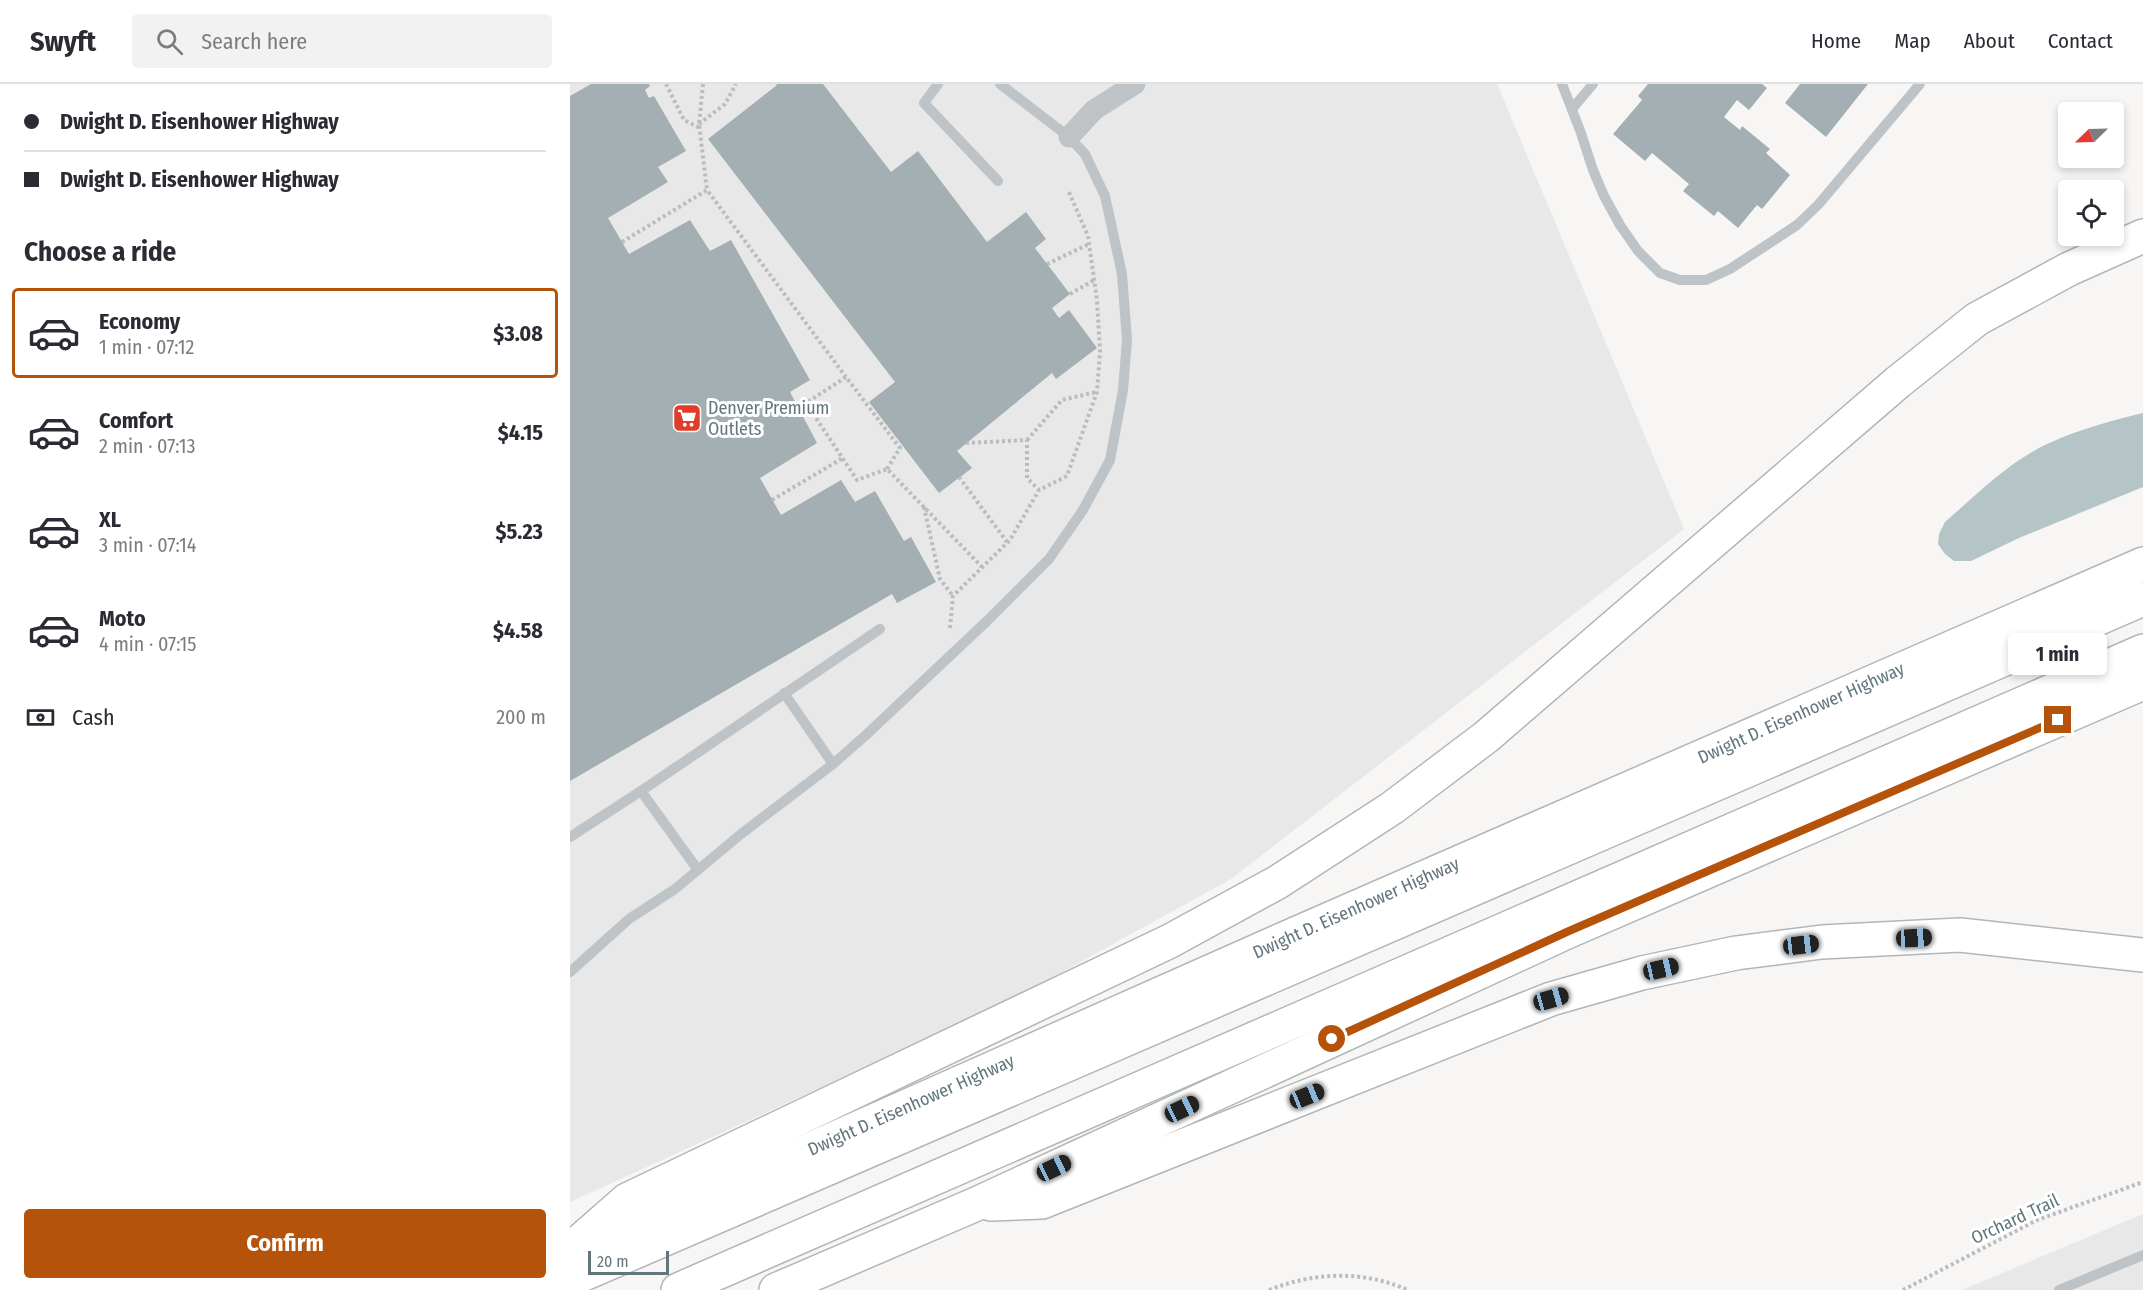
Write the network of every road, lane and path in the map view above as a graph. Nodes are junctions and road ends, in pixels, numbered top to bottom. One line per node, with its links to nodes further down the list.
1 (666, 84): 11 (path)
2 (703, 84): 11 (path)
3 (736, 84): 11 (path)
4 (938, 84): 13 (lane)
5 (1000, 84): 12 (lane)
6 (1135, 84): 12 (street)
7 (1562, 84): 10 (lane)
8 (1593, 84): 10 (lane)
9 (1920, 84): 10 (lane)
10 (1572, 109)
11 (699, 126): 14 (path)
12 (1070, 137): 42 (lane)
13 (998, 181)
14 (707, 190): 17 (path); 22 (path)
15 (1068, 190): 18 (path)
16 (2143, 236): 50 (highway)
17 (622, 242)
18 (1089, 244): 19 (path); 20 (path)
19 (1047, 264)
20 (1094, 280): 21 (path); 23 (path)
21 (1070, 294)
22 (846, 377): 26 (path); 27 (path)
23 (1097, 392): 24 (path); 29 (path)
24 (1027, 440): 25 (path); 29 (path)
25 (966, 443)
26 (843, 458): 27 (path); 30 (path)
27 (887, 469): 31 (path)
28 (959, 477): 32 (path)
29 (1039, 490): 32 (path)
30 (772, 500)
31 (924, 507): 34 (path); 35 (path)
32 (1007, 542): 34 (path)
33 (2143, 564): 52 (highway, Dwight D. Eisenhower Highway)
34 (982, 567): 35 (path)
35 (953, 596): 38 (path)
36 (2143, 598): 53 (highway)
37 (880, 629): 41 (lane)
38 (945, 633)
39 (2143, 651): 54 (highway)
40 (2143, 683): 49 (highway)
41 (784, 693): 42 (lane); 43 (lane)
42 (833, 764): 45 (lane)
43 (641, 791): 44 (lane); 45 (lane)
44 (570, 837)
45 (698, 870): 47 (lane)
46 (2143, 956): 49 (highway)
47 (570, 972)
48 (2143, 1182): 58 (path, Orchard Trail)
49 (974, 1205): 55 (highway)
50 (570, 1250)
51 (2143, 1255): 59 (lane)
52 (570, 1256)
53 (570, 1280)
54 (678, 1290)
55 (776, 1290)
56 (1269, 1290): 57 (path)
57 (1408, 1290)
58 (1903, 1290)
59 (2060, 1290)

